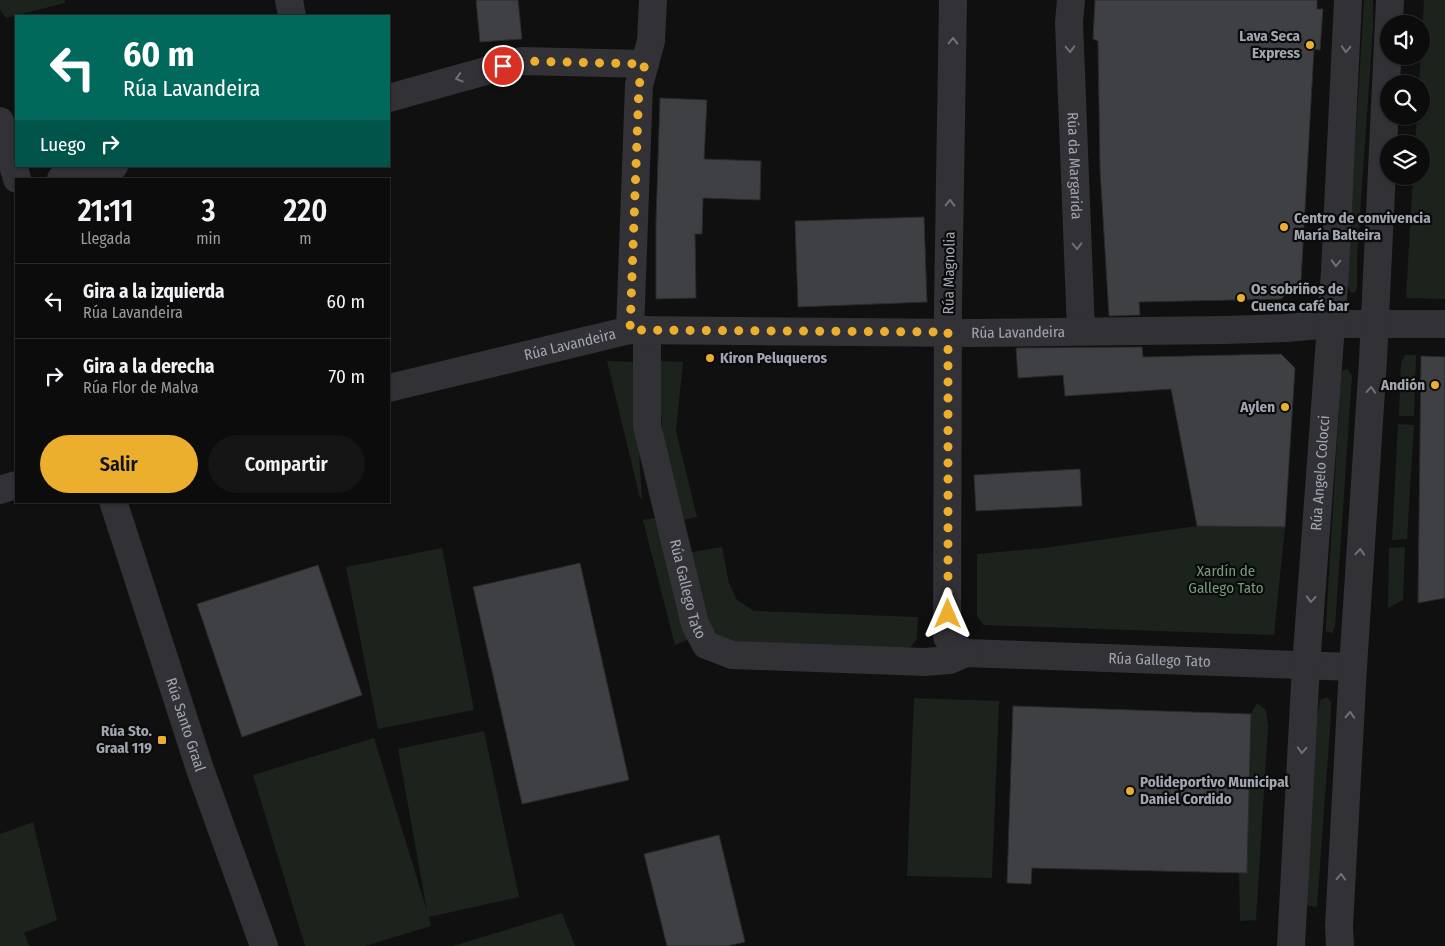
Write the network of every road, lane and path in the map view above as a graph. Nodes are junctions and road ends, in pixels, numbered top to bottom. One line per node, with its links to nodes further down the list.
1 (289, 0): 7 (street)
2 (653, 0): 8 (street, Rúa Gallego Tato)
3 (953, 0): 19 (street, Rúa Magnolia, one-way to 3)
4 (1071, 0): 18 (street, Rúa da Margarida, one-way to 18)
5 (1348, 0): 14 (street, Rúa Angelo Colocci, one-way to 14)
6 (1390, 0): 15 (street)
7 (292, 15)
8 (645, 64): 9 (street, one-way to 9); 17 (street, Rúa Gallego Tato)
9 (390, 98)
10 (0, 120): 12 (street)
11 (110, 167): 13 (street)
12 (17, 178)
13 (65, 178)
14 (1332, 324): 15 (street, Rúa Lavandeira); 18 (street, Rúa Lavandeira); 25 (street, Rúa Angelo Colocci, one-way to 25)
15 (1375, 324): 16 (street, Rúa Lavandeira); 26 (street, one-way to 15)
16 (1445, 324)
17 (638, 330): 19 (street, Rúa Lavandeira); 20 (street, Rúa Lavandeira); 24 (street, Rúa Gallego Tato)
18 (1081, 331): 19 (street, Rúa Lavandeira)
19 (948, 332): 24 (street, Rúa Magnolia)
20 (390, 388)
21 (15, 485): 22 (street)
22 (0, 490)
23 (114, 503): 27 (street, Rúa Santo Graal)
24 (957, 645): 25 (street, Rúa Gallego Tato)
25 (1306, 666): 26 (street, Rúa Gallego Tato); 28 (street, Rúa Angelo Colocci, one-way to 28)
26 (1353, 667): 29 (street, one-way to 26)
27 (264, 946)
28 (1291, 946)
29 (1340, 946)

